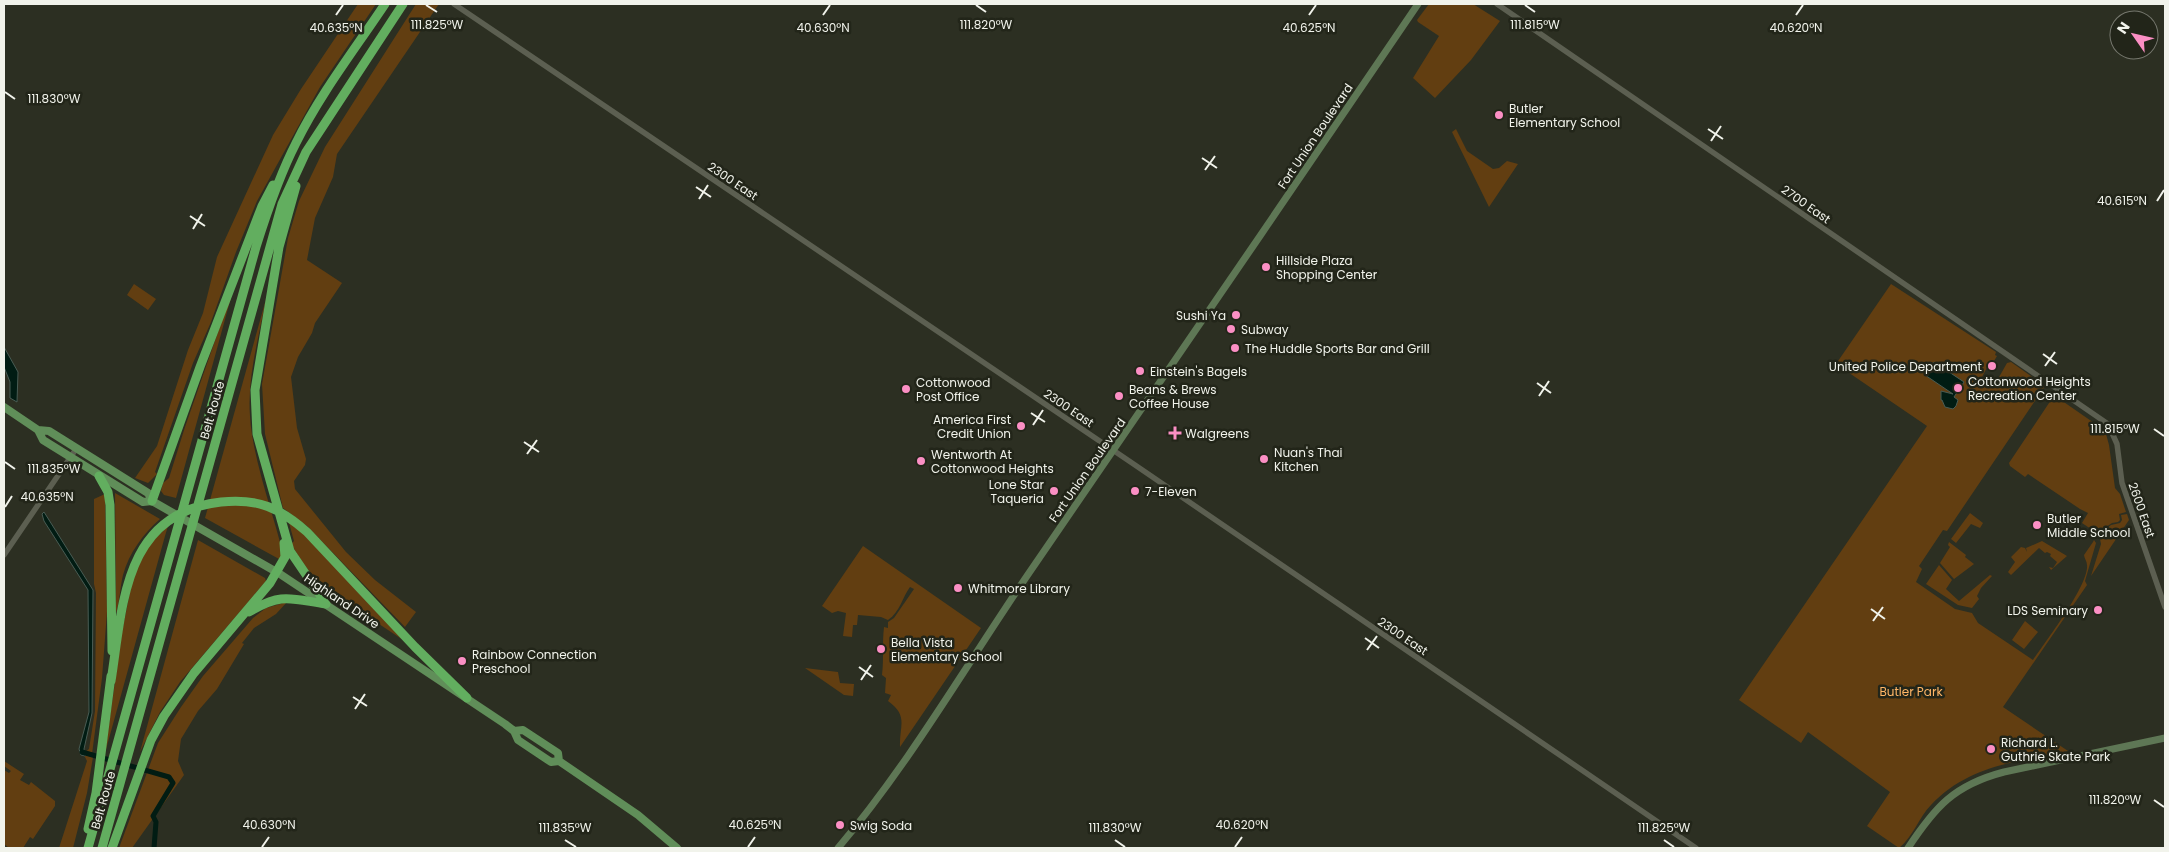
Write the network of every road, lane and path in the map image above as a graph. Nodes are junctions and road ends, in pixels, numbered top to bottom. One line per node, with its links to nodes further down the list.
1 (385, 4): 6 (highway, Belt Route)
2 (403, 4): 7 (highway, Belt Route)
3 (454, 4): 12 (street, 2300 East)
4 (1418, 4): 12 (main road, Fort Union Boulevard)
5 (1497, 4): 9 (street, 2700 East)
6 (296, 143): 15 (highway); 26 (highway, Belt Route)
7 (306, 152): 16 (highway); 27 (highway, Belt Route)
8 (4, 407): 10 (main road, Highland Drive)
9 (2105, 421): 20 (street, 2600 East)
10 (38, 430): 11 (main road, Highland Drive); 13 (main road, Highland Drive)
11 (76, 449): 13 (street); 15 (main road, Highland Drive)
12 (1114, 451): 30 (main road, Fort Union Boulevard); 31 (street, 2300 East)
13 (70, 458): 14 (main road, Highland Drive); 17 (street)
14 (99, 476): 15 (main road, Highland Drive); 22 (highway)
15 (156, 503): 18 (main road, Highland Drive)
16 (284, 535): 18 (highway); 19 (highway)
17 (4, 555)
18 (277, 572): 19 (main road, Highland Drive); 21 (highway)
19 (326, 604): 21 (highway); 23 (main road, Highland Drive)
20 (2165, 607)
21 (243, 616): 28 (highway)
22 (111, 681): 23 (highway); 25 (highway)
23 (466, 698): 29 (main road, Highland Drive)
24 (2165, 738): 32 (main road)
25 (83, 848)
26 (88, 848)
27 (102, 848)
28 (112, 848)
29 (677, 848)
30 (838, 848)
31 (1696, 848)
32 (1908, 848)

